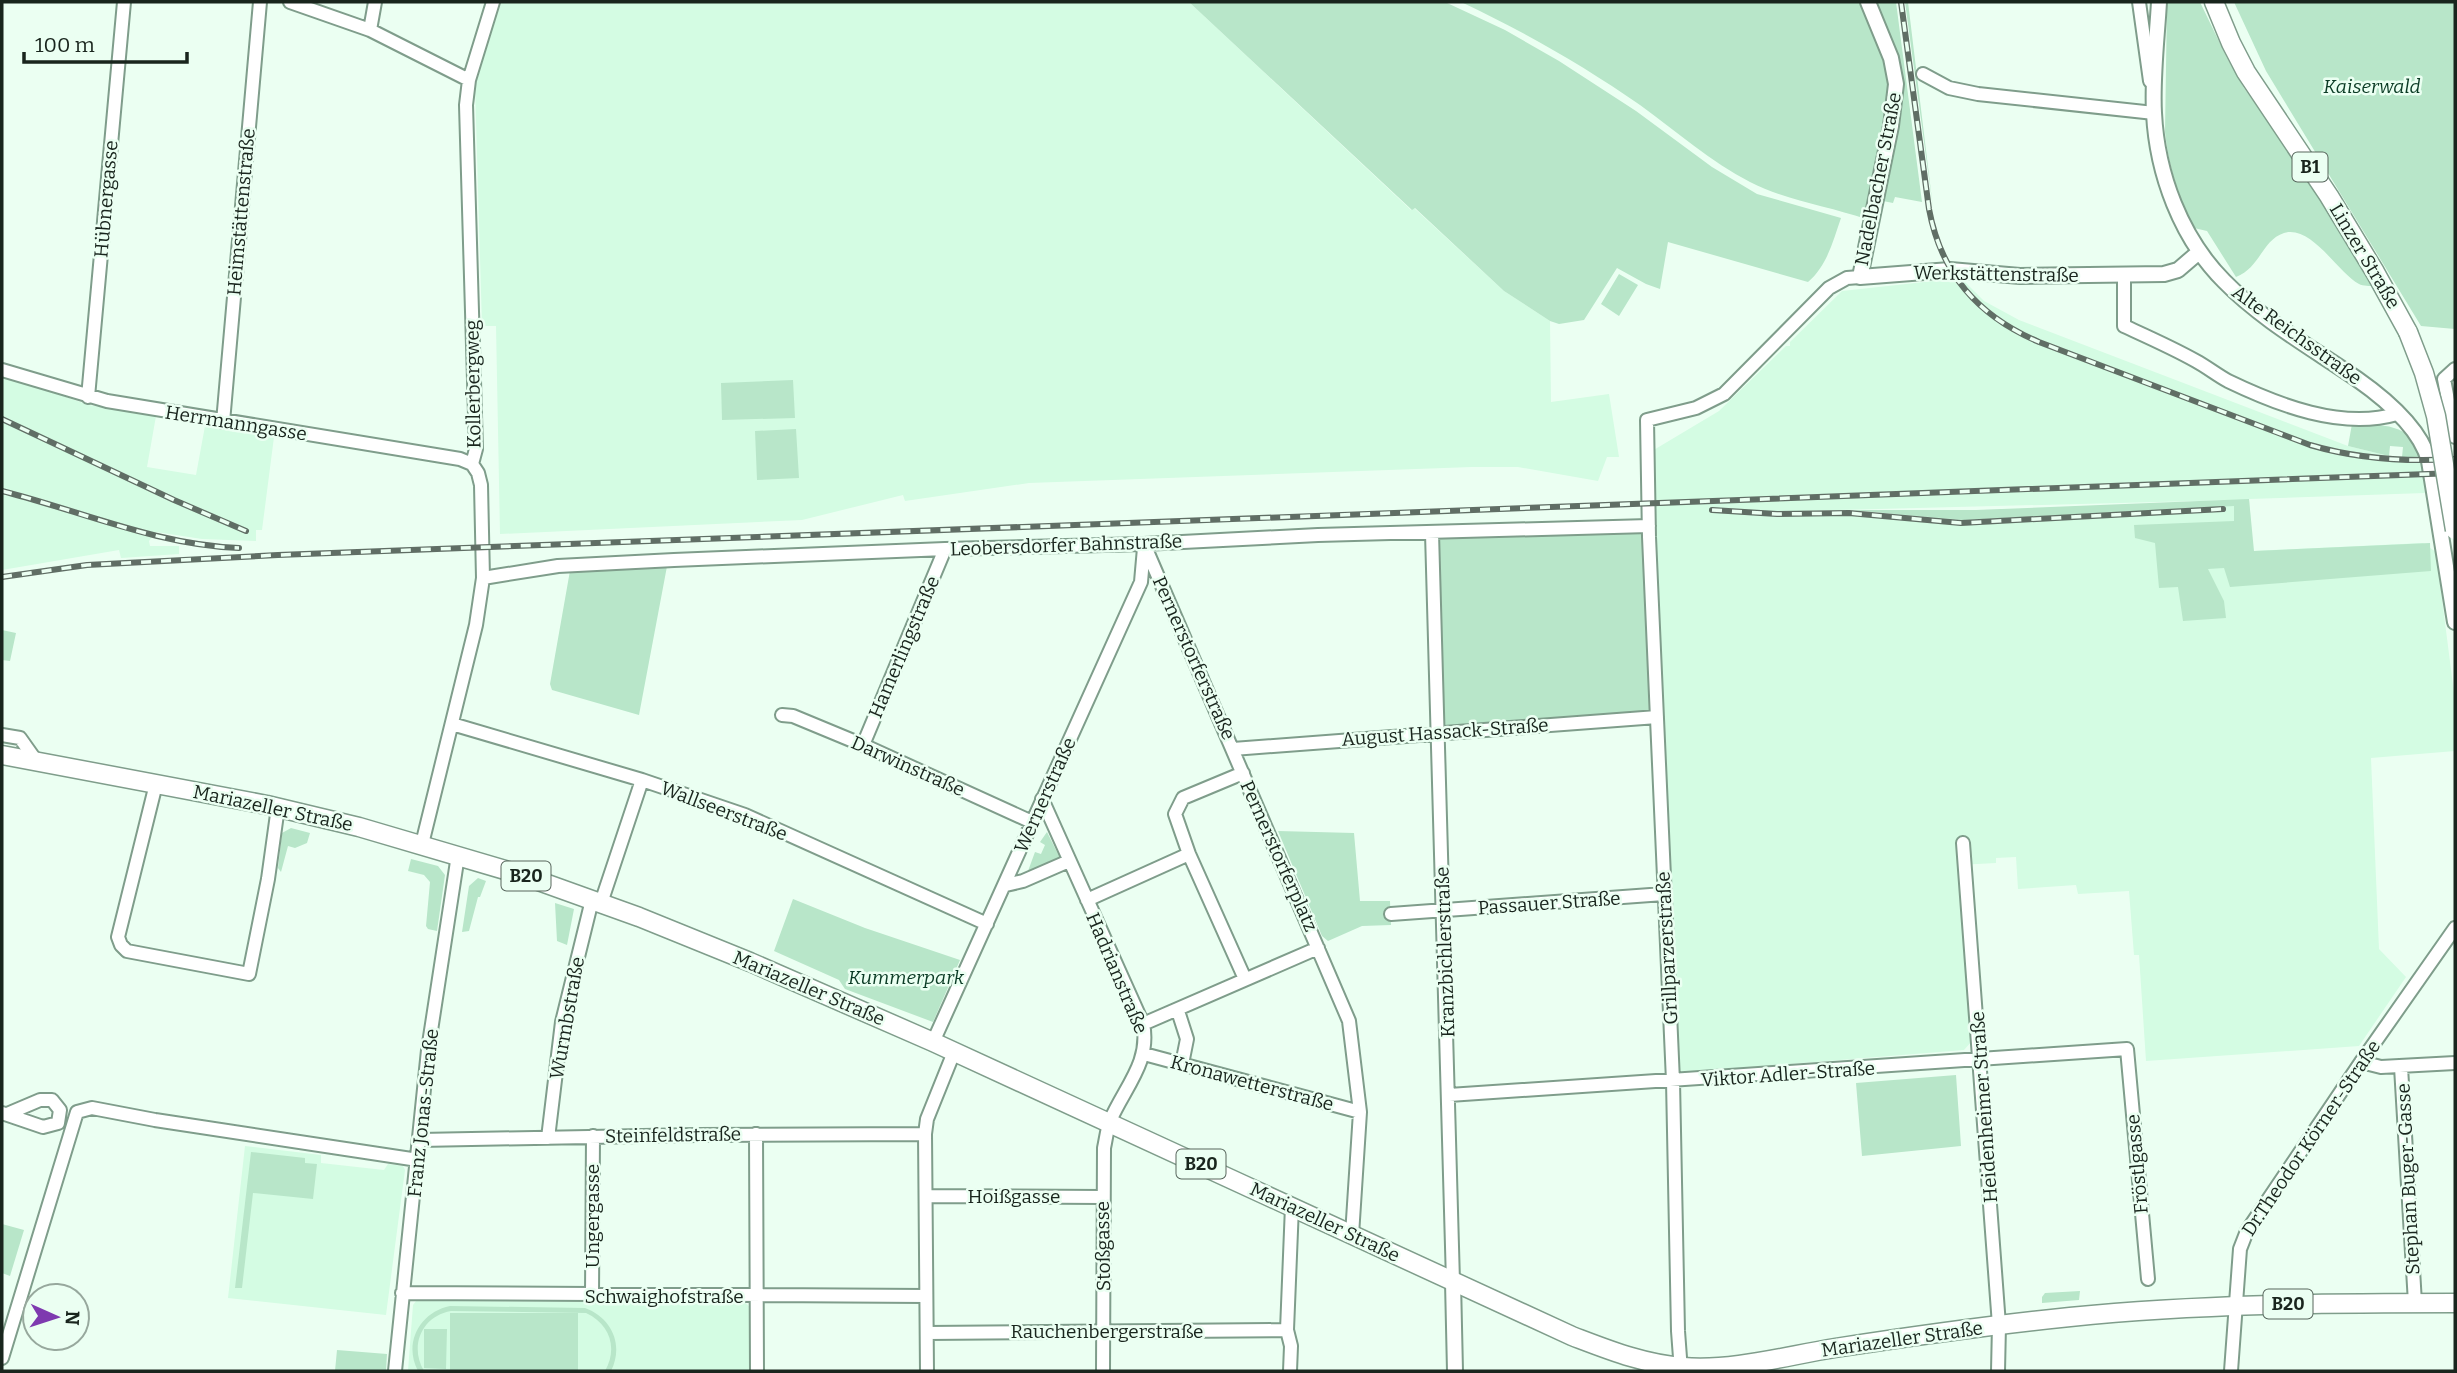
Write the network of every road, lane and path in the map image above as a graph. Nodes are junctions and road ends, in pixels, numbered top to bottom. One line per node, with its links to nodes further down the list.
1 (124, 2): 19 (street, Hübnergasse)
2 (260, 2): 21 (street, Heimstättenstraße)
3 (290, 2): 10 (street)
4 (375, 2): 10 (street)
5 (493, 2): 12 (street, Kollerbergweg)
6 (1868, 2): 16 (street, Nadelbacher Straße)
7 (2139, 2): 13 (street)
8 (2159, 2): 13 (street, Alte Reichsstraße)
9 (2214, 2): 27 (main road, Linzer Straße / B1, bridge)
10 (370, 30): 12 (street)
11 (1923, 74): 13 (street)
12 (469, 80): 24 (street, Kollerbergweg)
13 (2154, 113): 14 (street, Alte Reichsstraße)
14 (2199, 252): 15 (street, Werkstättenstraße); 20 (street, Alte Reichsstraße)
15 (2124, 275): 16 (street, Werkstättenstraße); 20 (street)
16 (1860, 277): 25 (street, Werkstättenstraße)
17 (2455, 369): 22 (street)
18 (2, 370): 19 (street, Herrmanngasse)
19 (88, 397): 21 (street, Herrmanngasse)
20 (2398, 414): 23 (street, Alte Reichsstraße)
21 (223, 422): 24 (street, Herrmanngasse)
22 (2455, 440): 23 (street)
23 (2426, 448): 27 (street, Alte Reichsstraße)
24 (472, 464): 31 (street, Kollerbergweg)
25 (1649, 526): 26 (street, Leobersdorfer Bahnstraße); 34 (street, Grillparzerstraße)
26 (1432, 533): 28 (street, Leobersdorfer Bahnstraße); 36 (street, Kranzbichlerstraße)
27 (2451, 536): 30 (street, Alte Reichsstraße)
28 (1144, 544): 29 (street, Leobersdorfer Bahnstraße); 39 (street, Pernerstorferstraße); 45 (street, Wernerstraße)
29 (945, 549): 31 (street, Leobersdorfer Bahnstraße); 38 (street, Hamerlingstraße)
30 (2452, 574): 32 (street, Alte Reichsstraße)
31 (483, 578): 35 (street, Kollerbergweg)
32 (2455, 622)
33 (782, 715): 38 (street, Darwinstraße)
34 (1657, 717): 36 (street, August Hassack-Straße); 54 (street, Grillparzerstraße)
35 (452, 724): 43 (street, Wallseerstraße); 49 (street, Kollerbergweg)
36 (1438, 732): 39 (street, August Hassack-Straße); 57 (street, Kranzbichlerstraße)
37 (2, 735): 41 (street)
38 (863, 745): 47 (street, Darwinstraße)
39 (1233, 749): 42 (street, Pernerstorferstraße)
40 (2, 755): 41 (main road, Mariazeller Straße / B20)
41 (37, 762): 44 (main road, Mariazeller Straße / B20)
42 (1243, 773): 50 (street, Pernerstorferplatz); 61 (street, Pernerstorferplatz)
43 (642, 780): 56 (street, Wurmbstraße); 59 (street, Wallseerstraße)
44 (156, 784): 46 (main road, Mariazeller Straße / B20); 46 (street)
45 (1042, 799): 47 (street, Wernerstraße); 52 (street, Hadrianstraße)
46 (278, 807): 49 (main road, Mariazeller Straße / B20)
47 (1032, 822): 53 (street, Wernerstraße)
48 (1963, 843): 69 (street, Heidenheimer Straße)
49 (422, 844): 51 (main road, Mariazeller Straße / B20)
50 (1189, 854): 55 (street); 62 (street, Pernerstorferplatz)
51 (458, 855): 56 (main road, Mariazeller Straße / B20); 82 (street, Franz Jonas-Straße)
52 (1069, 861): 53 (street); 55 (street, Hadrianstraße)
53 (1006, 885): 59 (street, Wernerstraße)
54 (1664, 894): 57 (street, Passauer Straße); 74 (street, Grillparzerstraße)
55 (1087, 900): 64 (street, Hadrianstraße)
56 (596, 902): 65 (main road, Mariazeller Straße / B20); 81 (street, Wurmbstraße)
57 (1443, 911): 58 (street, Passauer Straße); 75 (street, Kranzbichlerstraße)
58 (1391, 914)
59 (987, 924): 65 (street, Wernerstraße)
60 (2455, 928): 70 (street, Dr.Theodor Körner-Straße)
61 (1318, 947): 62 (street); 76 (street)
62 (1245, 979): 63 (street)
63 (1178, 1011): 64 (street); 72 (street)
64 (1143, 1024): 68 (street, Hadrianstraße)
65 (933, 1042): 67 (main road, Mariazeller Straße / B20)
66 (2127, 1049): 69 (street, Viktor Adler-Straße); 88 (street, Fröstlgasse)
67 (954, 1052): 77 (main road, Mariazeller Straße / B20); 79 (street)
68 (1144, 1054): 72 (street, Kronawetterstraße); 77 (street, Hadrianstraße)
69 (1981, 1060): 74 (street, Viktor Adler-Straße); 97 (street, Heidenheimer Straße)
70 (2361, 1062): 73 (street); 96 (street, Dr.Theodor Körner-Straße)
71 (2455, 1063): 73 (street)
72 (1182, 1065): 76 (street, Kronawetterstraße)
73 (2401, 1067): 94 (street, Stephan Buger-Gasse)
74 (1673, 1081): 75 (street, Viktor Adler-Straße); 102 (street, Grillparzerstraße)
75 (1449, 1096): 89 (street, Kranzbichlerstraße)
76 (1360, 1112): 87 (street)
77 (1110, 1122): 85 (street, Stoßgasse); 86 (main road, Mariazeller Straße / B20)
78 (756, 1134): 79 (street, Steinfeldstraße); 80 (street, Steinfeldstraße); 92 (street)
79 (925, 1134): 84 (street)
80 (593, 1136): 81 (street, Steinfeldstraße); 91 (street, Ungergasse)
81 (548, 1138): 82 (street, Steinfeldstraße)
82 (420, 1140): 83 (street, Franz Jonas-Straße)
83 (418, 1160): 90 (street, Franz Jonas-Straße); 101 (street)
84 (926, 1196): 85 (street, Hoißgasse); 93 (street)
85 (1102, 1197): 99 (street, Stoßgasse)
86 (1292, 1206): 87 (main road, Mariazeller Straße / B20); 98 (street)
87 (1353, 1235): 89 (main road, Mariazeller Straße / B20)
88 (2148, 1279)
89 (1454, 1282): 102 (main road, Mariazeller Straße / B20); 108 (street, Kranzbichlerstraße)
90 (402, 1293): 91 (street, Schwaighofstraße); 103 (street, Franz Jonas-Straße)
91 (592, 1296): 92 (street, Schwaighofstraße)
92 (758, 1296): 93 (street, Schwaighofstraße); 104 (street)
93 (926, 1296): 100 (street)
94 (2415, 1297): 95 (main road, Mariazeller Straße / B20); 96 (main road, Mariazeller Straße / B20)
95 (2455, 1303)
96 (2235, 1306): 97 (main road, Mariazeller Straße / B20); 110 (street, Dr.Theodor Körner-Straße)
97 (1999, 1325): 102 (main road, Mariazeller Straße / B20); 109 (street, Heidenheimer Straße)
98 (1287, 1330): 99 (street, Rauchenbergerstraße); 107 (street)
99 (1105, 1332): 100 (street, Rauchenbergerstraße); 106 (street, Stoßgasse)
100 (927, 1333): 105 (street)
101 (2, 1358)
102 (1681, 1369)
103 (395, 1371)
104 (757, 1371)
105 (926, 1371)
106 (1103, 1371)
107 (1290, 1371)
108 (1454, 1371)
109 (1998, 1371)
110 (2231, 1371)

